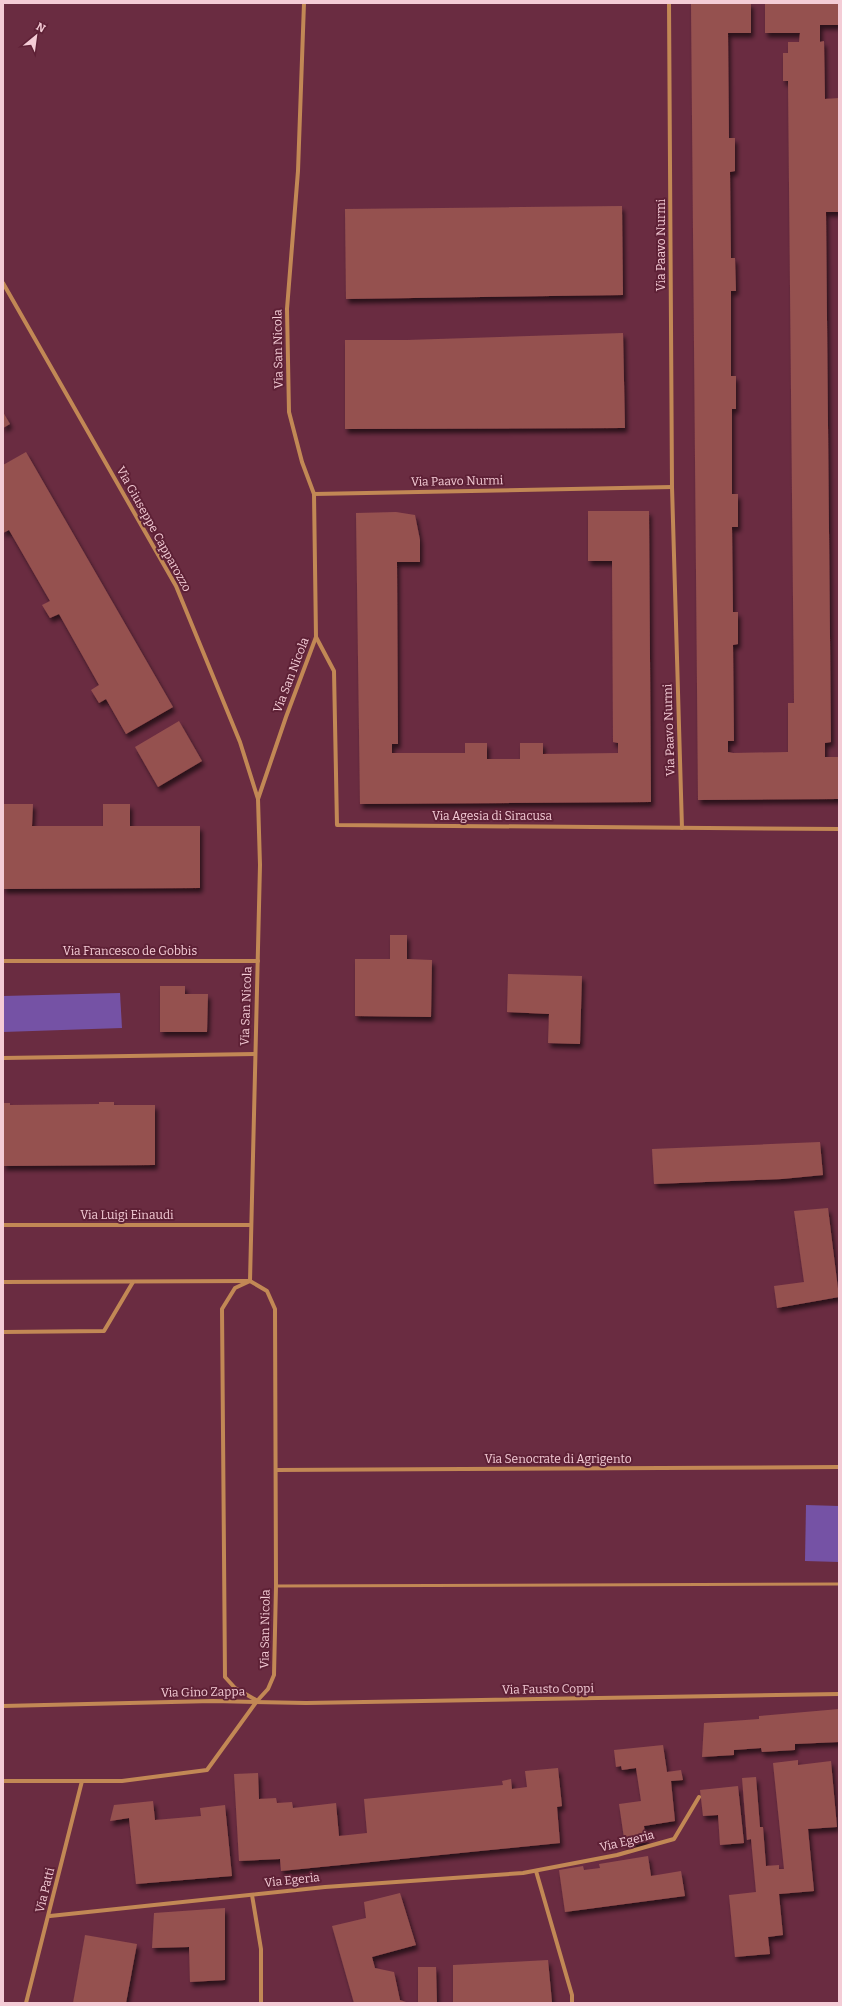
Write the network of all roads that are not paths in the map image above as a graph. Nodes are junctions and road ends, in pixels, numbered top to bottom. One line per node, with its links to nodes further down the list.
1 (304, 3): 5 (street, Via San Nicola)
2 (669, 3): 4 (street, Via Paavo Nurmi)
3 (3, 283): 7 (street, Via Giuseppe Capparozzo)
4 (672, 487): 5 (street, Via Paavo Nurmi); 8 (street, Via Paavo Nurmi)
5 (314, 494): 6 (street, Via San Nicola)
6 (316, 637): 7 (street, Via San Nicola); 8 (street, Via Agesia di Siracusa)
7 (258, 799): 11 (street, Via San Nicola)
8 (682, 828): 9 (street, Via Agesia di Siracusa)
9 (839, 829)
10 (3, 961): 11 (street, Via Francesco de Gobbis)
11 (258, 961): 12 (street, Via San Nicola)
12 (255, 1054): 13 (street); 15 (street, Via San Nicola)
13 (3, 1058)
14 (3, 1225): 15 (street, Via Luigi Einaudi)
15 (251, 1225): 18 (street, Via San Nicola)
16 (3, 1282): 17 (street)
17 (133, 1282): 18 (street); 19 (street)
18 (250, 1282): 21 (street, Via San Nicola); 25 (street)
19 (3, 1332)
20 (839, 1467): 21 (street, Via Senocrate di Agrigento)
21 (276, 1470): 23 (street, Via San Nicola)
22 (839, 1584): 23 (lane)
23 (276, 1586): 25 (street, Via San Nicola)
24 (839, 1694): 25 (street, Via Fausto Coppi)
25 (257, 1701): 26 (street, Via Gino Zappa); 28 (street, Via Gino Zappa)
26 (3, 1706)
27 (3, 1781): 28 (street, Via Gino Zappa)
28 (82, 1781): 32 (street, Via Patti)
29 (699, 1797): 30 (street, Via Egeria)
30 (536, 1871): 31 (street, Via Egeria); 35 (street)
31 (252, 1895): 32 (street, Via Egeria); 34 (street)
32 (50, 1916): 33 (street, Via Patti)
33 (26, 2003)
34 (261, 2003)
35 (572, 2003)

